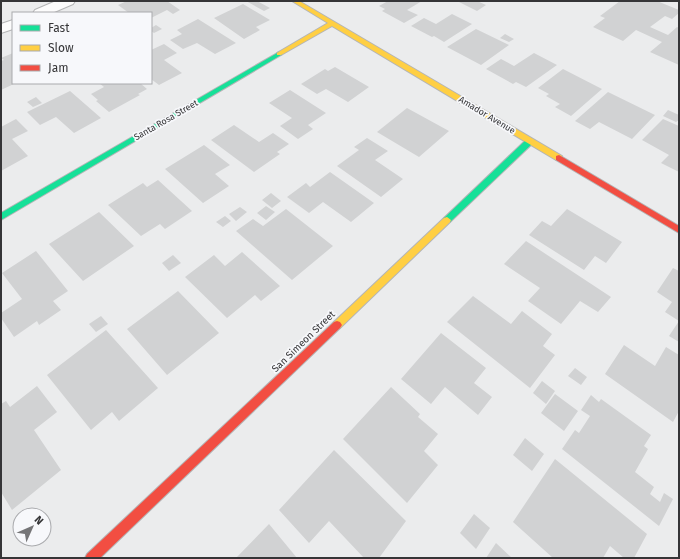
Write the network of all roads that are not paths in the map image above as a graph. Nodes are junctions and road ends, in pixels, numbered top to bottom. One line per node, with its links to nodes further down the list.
1 (68, 1): 3 (street)
2 (295, 1): 4 (street, Amador Avenue)
3 (42, 12)
4 (332, 23): 7 (street, Amador Avenue); 8 (street, Santa Rosa Street)
5 (12, 24): 6 (street)
6 (1, 29)
7 (530, 141): 9 (street, Amador Avenue); 10 (street, San Simeon Street)
8 (1, 217)
9 (679, 230)
10 (92, 558)

